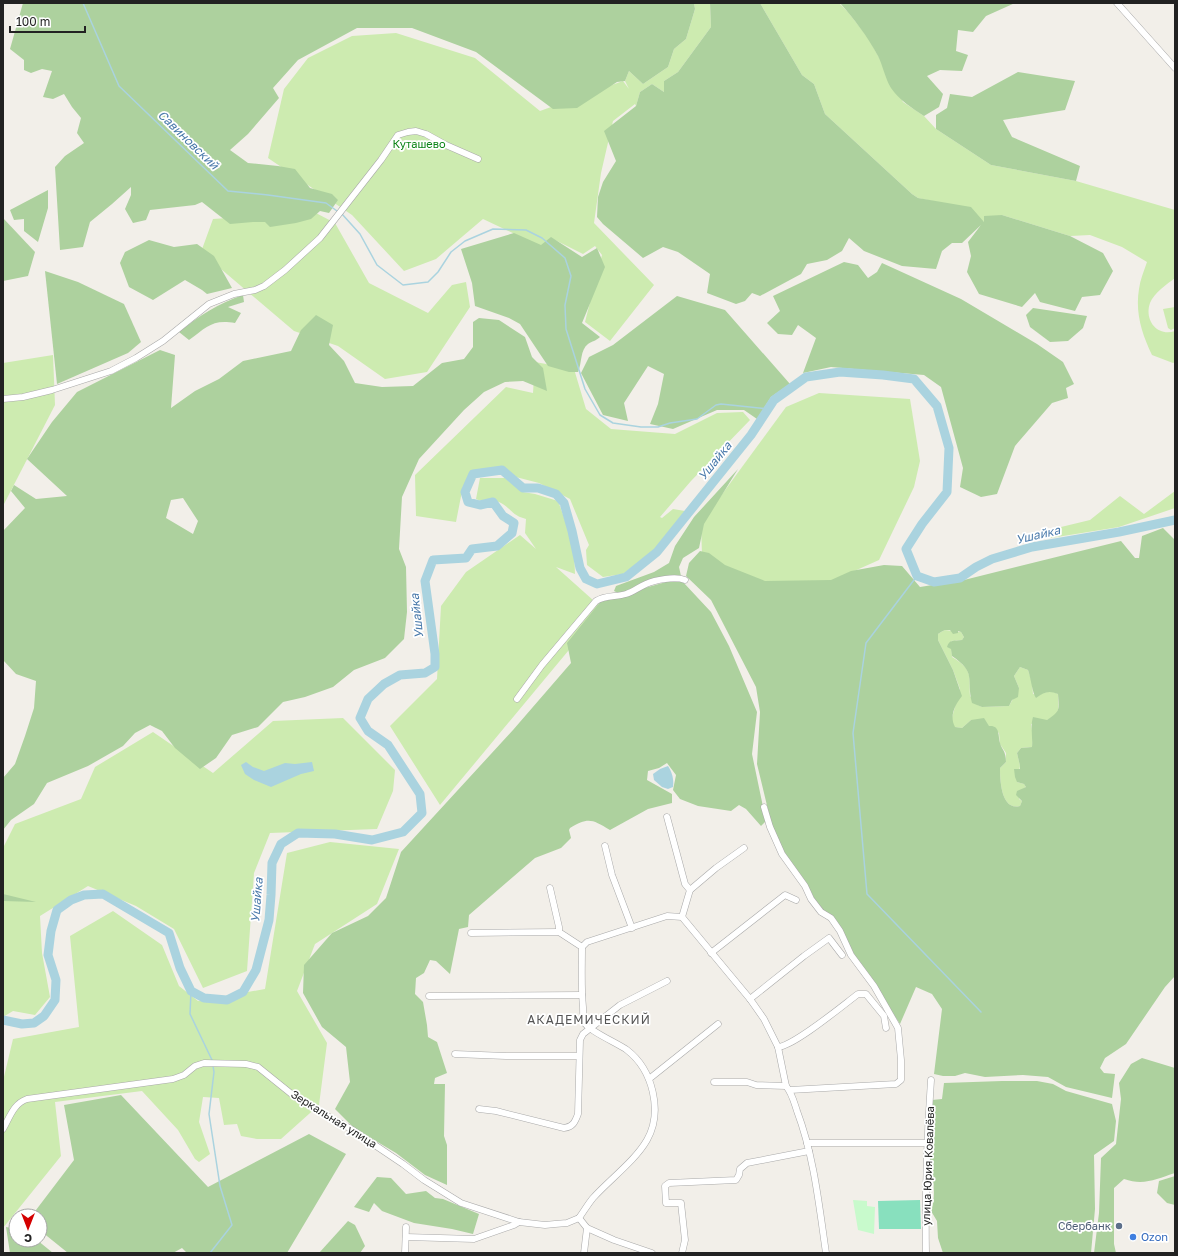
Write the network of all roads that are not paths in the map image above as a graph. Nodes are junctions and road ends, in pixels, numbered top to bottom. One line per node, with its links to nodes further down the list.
1 (1116, 3): 2 (street)
2 (1175, 68)
3 (478, 159): 4 (street)
4 (3, 399)
5 (685, 580): 6 (street)
6 (517, 699)
7 (764, 807): 34 (street)
8 (667, 817): 12 (street)
9 (605, 846): 15 (street)
10 (744, 848): 12 (street)
11 (550, 888): 17 (street)
12 (690, 890): 14 (street)
13 (796, 900): 19 (street)
14 (682, 917): 15 (street); 19 (street)
15 (632, 928): 18 (street)
16 (471, 932): 17 (street)
17 (559, 932): 18 (street)
18 (582, 947): 22 (street)
19 (711, 953): 24 (street)
20 (842, 954): 24 (street)
21 (667, 981): 26 (street)
22 (582, 995): 23 (street); 26 (street)
23 (429, 996)
24 (750, 999): 28 (street)
25 (718, 1024): 31 (street)
26 (589, 1028): 30 (street); 31 (street)
27 (886, 1028): 28 (street)
28 (778, 1047): 34 (street)
29 (455, 1054): 30 (street)
30 (579, 1056): 35 (street)
31 (649, 1079): 40 (street)
32 (931, 1080): 38 (street, улица Юрия Ковалёва)
33 (714, 1082): 34 (street)
34 (788, 1088): 37 (street)
35 (479, 1109)
36 (3, 1129): 41 (street, Зеркальная улица)
37 (808, 1143): 38 (street); 39 (street)
38 (927, 1143): 50 (street, улица Юрия Ковалёва)
39 (810, 1151): 48 (street); 49 (street)
40 (579, 1218): 41 (street, Зеркальная улица); 43 (street)
41 (518, 1222): 44 (street)
42 (406, 1227): 44 (street)
43 (587, 1228): 46 (street); 47 (street)
44 (406, 1237): 45 (street)
45 (405, 1253)
46 (584, 1253)
47 (652, 1253)
48 (682, 1253)
49 (826, 1253)
50 (926, 1253)

